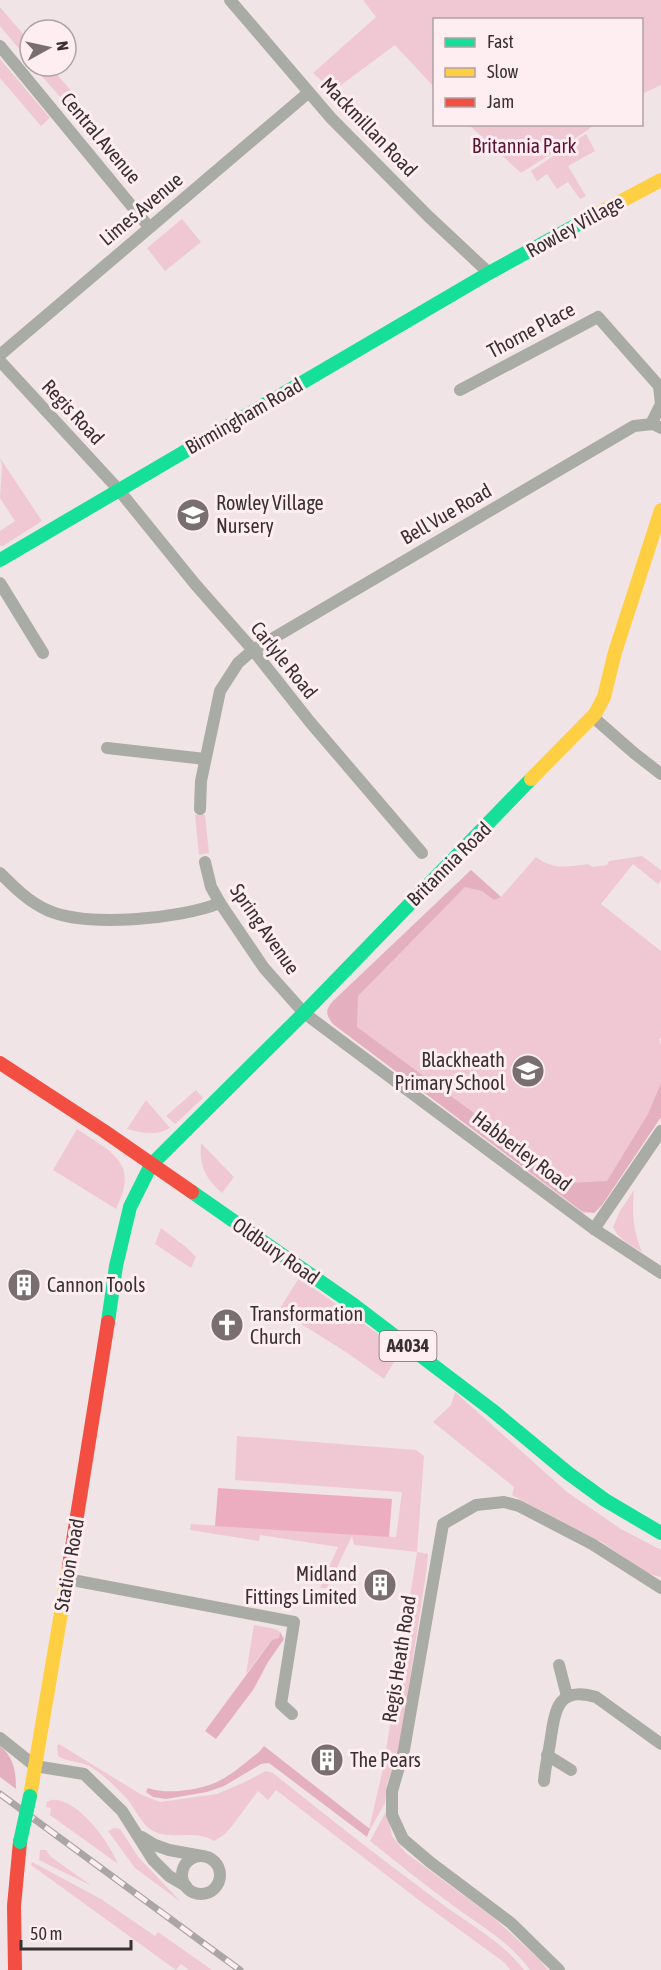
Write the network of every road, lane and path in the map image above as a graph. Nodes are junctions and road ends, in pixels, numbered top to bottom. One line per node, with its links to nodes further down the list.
1 (230, 0): 3 (street, Mackmillan Road)
2 (0, 46): 5 (street, Central Avenue)
3 (308, 93): 5 (street, Limes Avenue); 6 (street, Mackmillan Road)
4 (661, 180): 6 (street, Rowley Village)
5 (149, 227): 7 (street, Limes Avenue)
6 (489, 273): 11 (street, Birmingham Road)
7 (0, 355)
8 (0, 361): 11 (street, Regis Road)
9 (460, 390): 10 (street, Thorne Place)
10 (656, 426): 15 (street, Bell Vue Road)
11 (118, 489): 13 (street, Birmingham Road); 15 (street, Carlyle Road)
12 (661, 510): 17 (street, Britannia Road)
13 (0, 560)
14 (0, 583): 16 (street)
15 (252, 650): 19 (street); 22 (street, Carlyle Road)
16 (43, 653)
17 (593, 717): 20 (street); 26 (street, Britannia Road)
18 (107, 748): 19 (street)
19 (205, 759): 21 (street)
20 (661, 774)
21 (200, 809)
22 (422, 853)
23 (205, 862): 25 (street, Spring Avenue)
24 (0, 873): 25 (street)
25 (220, 903): 26 (street, Spring Avenue)
26 (304, 1013): 29 (street, Britannia Road); 30 (street, Habberley Road)
27 (0, 1063): 29 (street, Oldbury Road / A4034)
28 (661, 1131): 30 (street)
29 (151, 1165): 32 (street, Oldbury Road / A4034); 33 (street, Station Road)
30 (594, 1229): 31 (street, Habberley Road)
31 (661, 1273)
32 (661, 1533)
33 (67, 1579): 37 (street); 41 (street, Station Road)
34 (661, 1588): 48 (street, Regis Heath Road)
35 (559, 1665): 36 (street)
36 (567, 1696): 39 (street); 40 (street)
37 (292, 1714)
38 (0, 1738): 41 (street)
39 (661, 1744)
40 (547, 1755): 42 (street); 43 (street)
41 (35, 1766): 44 (street); 47 (street, Station Road, bridge)
42 (571, 1770)
43 (544, 1781)
44 (138, 1835): 45 (street); 46 (street)
45 (206, 1857): 46 (street); 46 (street)
46 (186, 1886)
47 (15, 1970)
48 (559, 1970)

